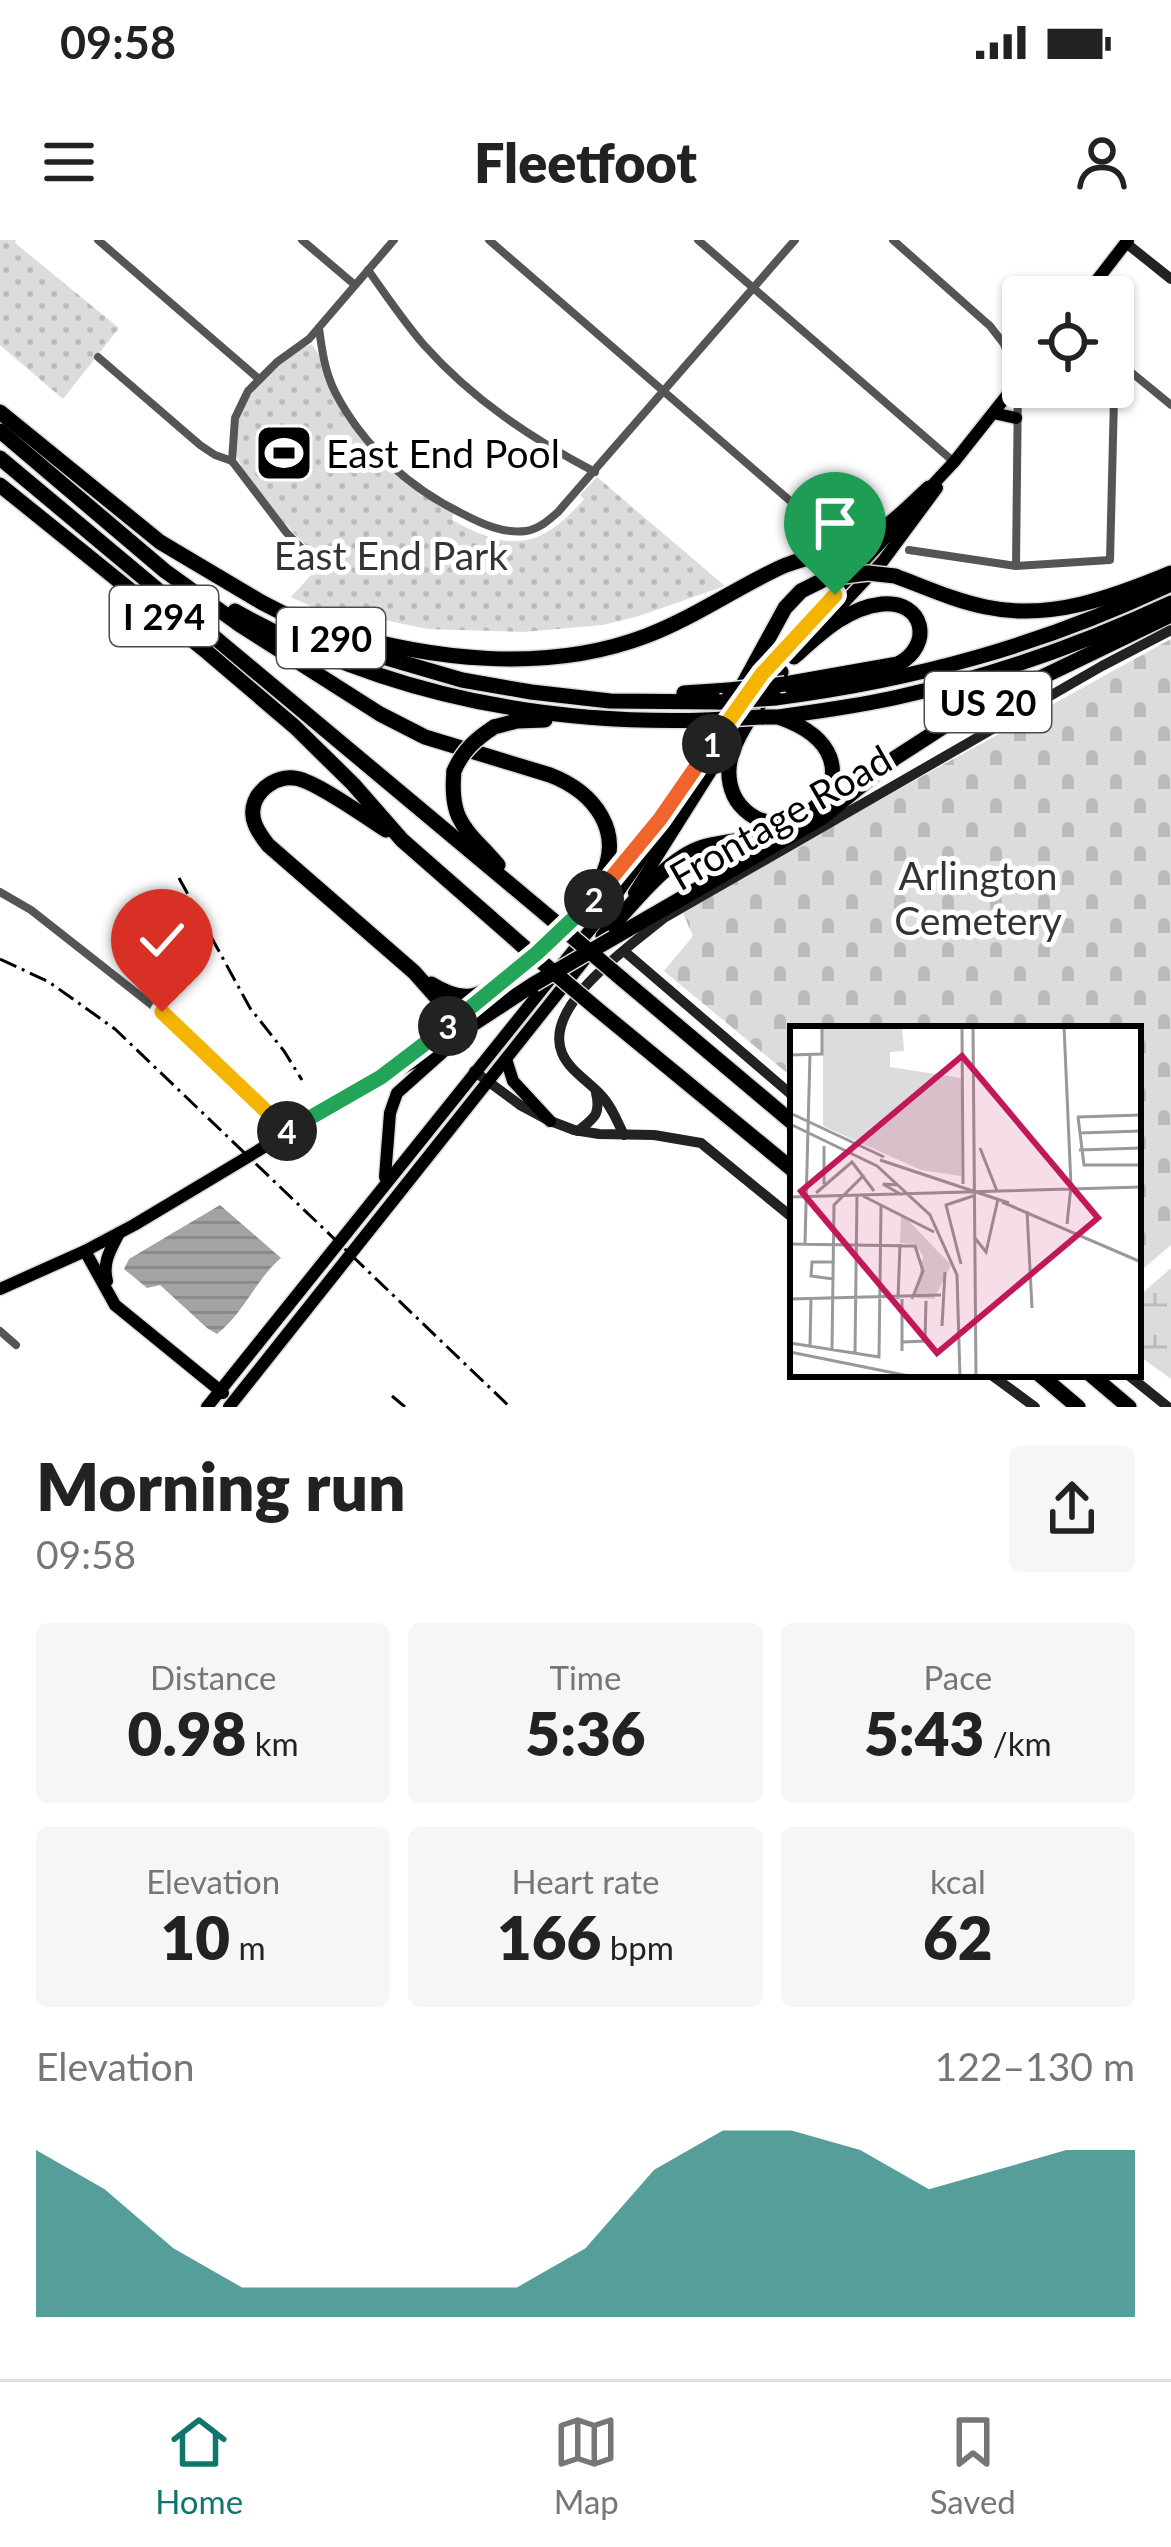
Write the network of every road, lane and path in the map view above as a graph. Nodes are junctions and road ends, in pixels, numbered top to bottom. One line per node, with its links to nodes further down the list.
1 (98, 240): 18 (street)
2 (302, 240): 12 (street)
3 (394, 240): 9 (street)
4 (488, 240): 19 (street)
5 (698, 240): 13 (street)
6 (795, 240): 13 (street)
7 (892, 240): 15 (street)
8 (1126, 241): 10 (main road); 11 (street)
9 (368, 270): 12 (street); 30 (street)
10 (1100, 276)
11 (1171, 279)
12 (355, 285): 14 (street)
13 (754, 288): 19 (street); 29 (street)
14 (319, 328): 18 (street); 30 (street)
15 (1002, 342)
16 (98, 357): 28 (street)
17 (1134, 374): 21 (street)
18 (259, 379): 28 (street)
19 (665, 391): 30 (street); 33 (street)
20 (1002, 401): 24 (main road)
21 (1171, 405)
22 (1017, 408): 25 (street)
23 (1113, 408): 36 (street)
24 (993, 413): 25 (main road); 29 (main road)
25 (1016, 418): 36 (street)
26 (3, 424): 37 (highway, I 290); 42 (highway, I 290)
27 (0, 458): 53 (highway, I 294)
28 (232, 461): 35 (street)
29 (954, 462): 32 (main road); 44 (main road)
30 (595, 472)
31 (0, 484): 51 (highway, I 294)
32 (929, 488): 42 (highway); 48 (main road)
33 (826, 532)
34 (909, 550): 36 (street)
35 (314, 561)
36 (1016, 566)
37 (165, 571): 47 (highway, I 290); 55 (highway)
38 (1171, 573): 48 (highway, US 20, bridge)
39 (1171, 584): 45 (highway)
40 (1171, 603): 46 (highway, I 290)
41 (1171, 615): 50 (highway, US 20)
42 (288, 616): 45 (highway, I 290, bridge)
43 (1171, 630): 54 (street, Frontage Road)
44 (794, 657): 45 (main road); 45 (highway)
45 (780, 685): 46 (highway); 54 (main road)
46 (770, 717): 47 (highway, I 290, bridge)
47 (641, 720): 53 (highway, bridge)
48 (707, 751): 49 (main road, US 20)
49 (696, 770): 54 (main road); 55 (main road, US 20)
50 (823, 817): 54 (highway, US 20); 54 (highway)
51 (402, 840): 55 (highway, I 294); 56 (highway)
52 (1, 889): 70 (street)
53 (527, 899): 67 (highway, I 294, bridge)
54 (607, 940): 58 (highway, US 20, bridge); 61 (main road); 62 (main road); 65 (street, Frontage Road); 66 (street)
55 (531, 951): 57 (main road, US 20); 72 (highway, I 294, bridge)
56 (414, 972): 57 (highway); 59 (highway)
57 (506, 979): 59 (main road, US 20)
58 (536, 985): 60 (highway, US 20); 73 (main road)
59 (452, 1024): 60 (highway); 63 (main road, US 20)
60 (439, 1046): 63 (highway, US 20)
61 (506, 1059): 64 (main road); 68 (main road)
62 (474, 1071): 64 (street); 73 (main road)
63 (381, 1077): 70 (main road, US 20)
64 (488, 1082): 68 (street); 86 (main road)
65 (596, 1090): 69 (street); 71 (street, Frontage Road)
66 (790, 1093)
67 (790, 1120)
68 (550, 1121): 69 (street)
69 (578, 1131): 71 (street)
70 (289, 1133): 75 (main road, US 20)
71 (624, 1135): 74 (street)
72 (790, 1168)
73 (381, 1189): 85 (main road)
74 (790, 1216)
75 (119, 1233): 76 (main road, US 20); 78 (main road)
76 (85, 1251): 77 (main road, US 20); 78 (main road)
77 (0, 1289)
78 (115, 1305): 85 (main road)
79 (0, 1331): 80 (street)
80 (16, 1345)
81 (994, 1377): 88 (street)
82 (1043, 1377): 89 (highway)
83 (1094, 1377): 90 (highway)
84 (1131, 1377): 91 (street)
85 (220, 1391): 86 (main road); 87 (main road)
86 (235, 1405)
87 (207, 1407)
88 (1035, 1407)
89 (1078, 1407)
90 (1129, 1407)
91 (1168, 1407)

